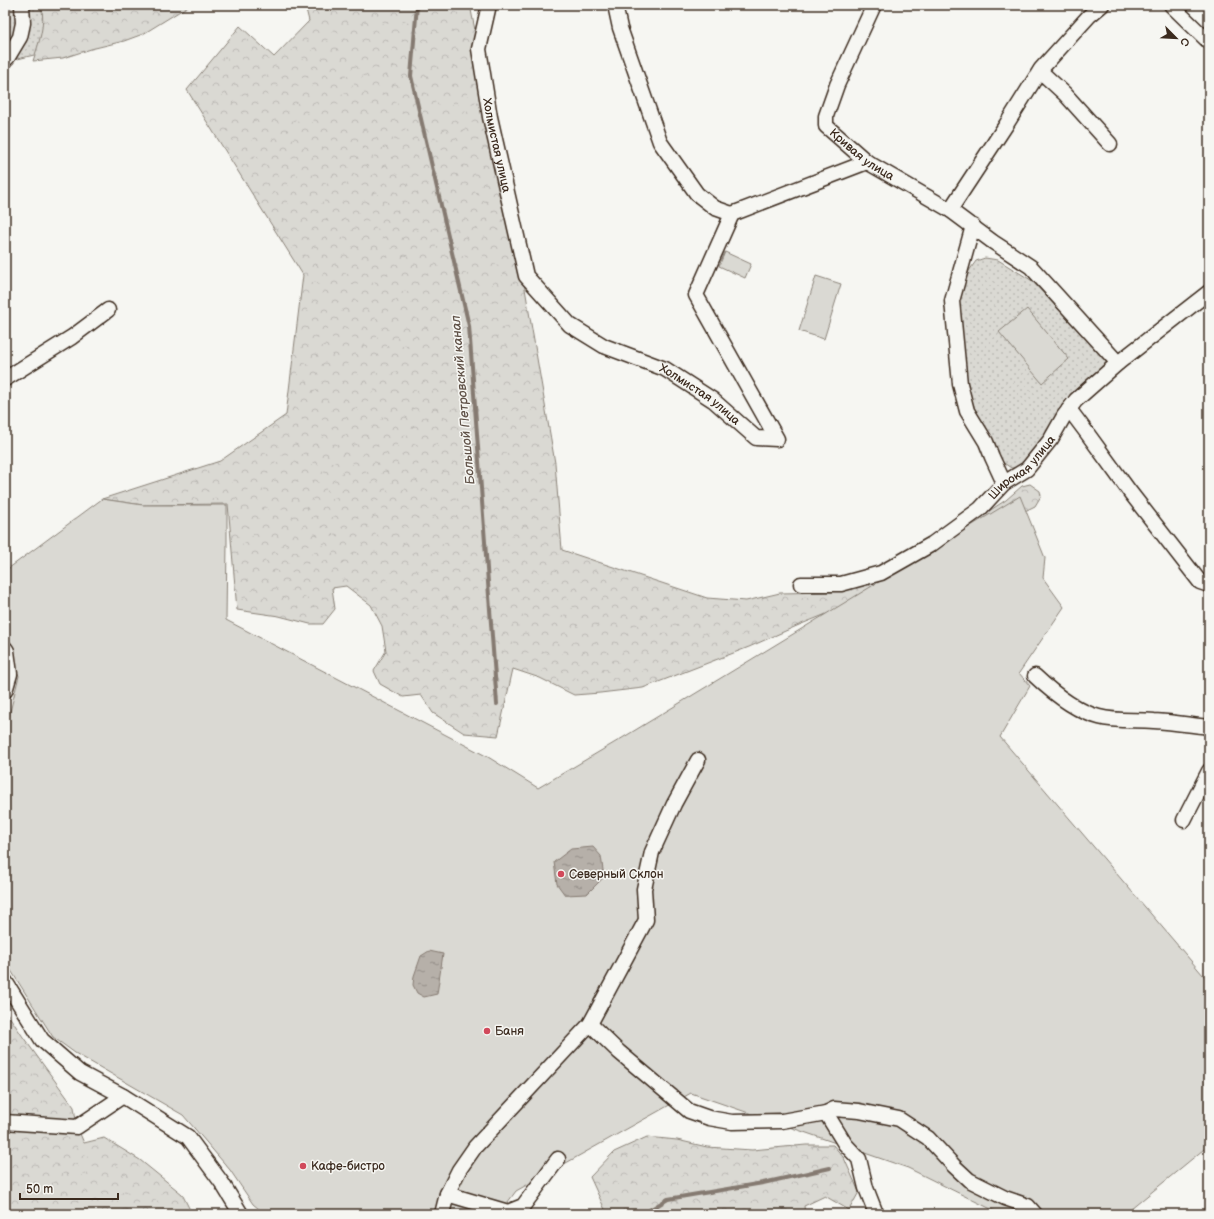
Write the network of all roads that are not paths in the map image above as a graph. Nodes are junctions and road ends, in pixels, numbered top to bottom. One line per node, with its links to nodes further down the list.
1 (22, 5): 8 (street)
2 (488, 5): 13 (street, Холмистая улица)
3 (615, 5): 13 (street)
4 (874, 5): 11 (street, Кривая улица)
5 (1102, 5): 9 (street)
6 (1171, 5): 7 (street)
7 (1209, 42)
8 (5, 60)
9 (1040, 71): 10 (street); 12 (street)
10 (1110, 144)
11 (867, 162): 12 (street, Кривая улица); 13 (street)
12 (950, 210): 14 (street, Кривая улица)
13 (732, 214)
14 (972, 226): 17 (street, Кривая улица); 20 (street)
15 (1209, 292): 17 (street, Широкая улица)
16 (108, 310): 18 (street)
17 (1118, 363): 19 (street, Широкая улица)
18 (5, 379)
19 (1069, 409): 20 (street, Широкая улица); 22 (street)
20 (1004, 483): 21 (street, Широкая улица)
21 (801, 584)
22 (1209, 585)
23 (5, 648): 25 (street)
24 (1035, 676): 26 (street)
25 (5, 691)
26 (1209, 727)
27 (698, 760): 31 (street)
28 (1209, 771): 29 (street)
29 (1184, 820)
30 (5, 981): 32 (street)
31 (590, 1024): 33 (street); 36 (street)
32 (124, 1096): 34 (street); 37 (street)
33 (826, 1113): 39 (street); 40 (street)
34 (5, 1122)
35 (558, 1159): 36 (street)
36 (447, 1194): 38 (street)
37 (241, 1214)
38 (442, 1214)
39 (877, 1214)
40 (1034, 1214)

